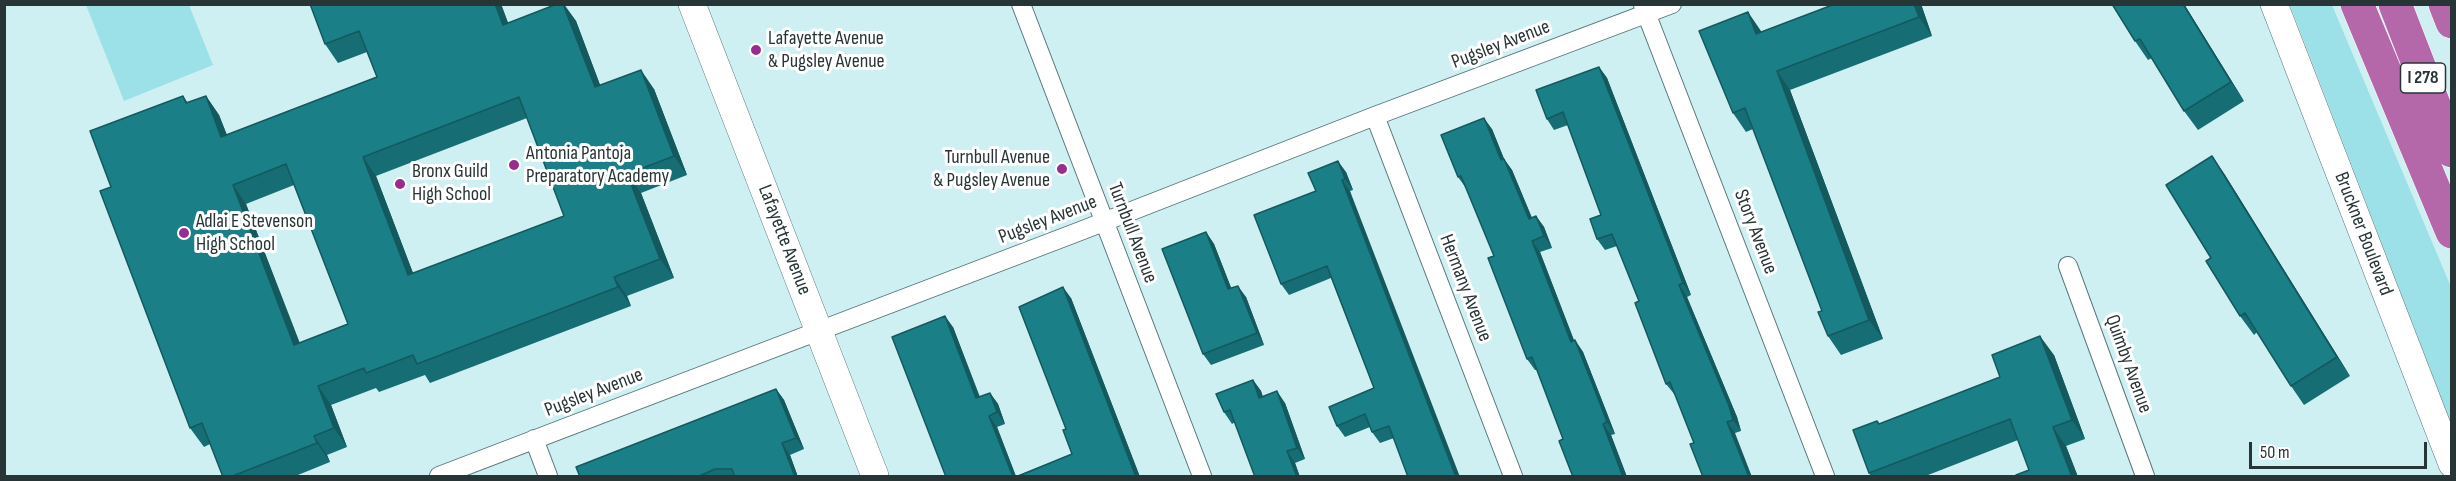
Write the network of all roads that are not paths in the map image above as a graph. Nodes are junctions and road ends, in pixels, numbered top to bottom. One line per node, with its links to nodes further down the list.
1 (692, 4): 15 (street, Lafayette Avenue)
2 (1021, 4): 12 (street, Turnbull Avenue)
3 (1672, 4): 8 (street, Pugsley Avenue)
4 (2274, 4): 17 (street, Bruckner Boulevard)
5 (2356, 4): 13 (highway)
6 (2395, 4): 11 (highway, I 278)
7 (2445, 4): 9 (highway)
8 (1645, 9): 10 (street, Pugsley Avenue); 23 (street, Story Avenue)
9 (2451, 22)
10 (1375, 116): 12 (street, Pugsley Avenue); 22 (street, Hermany Avenue)
11 (2451, 152)
12 (1104, 222): 15 (street, Pugsley Avenue); 21 (street, Turnbull Avenue)
13 (2451, 232)
14 (2068, 266): 24 (street, Quimby Avenue)
15 (819, 332): 16 (street, Pugsley Avenue); 20 (street, Lafayette Avenue)
16 (534, 439): 18 (street, Pugsley Avenue); 19 (street)
17 (2451, 464)
18 (439, 477)
19 (548, 477)
20 (875, 477)
21 (1202, 477)
22 (1513, 477)
23 (1825, 477)
24 (2145, 477)

